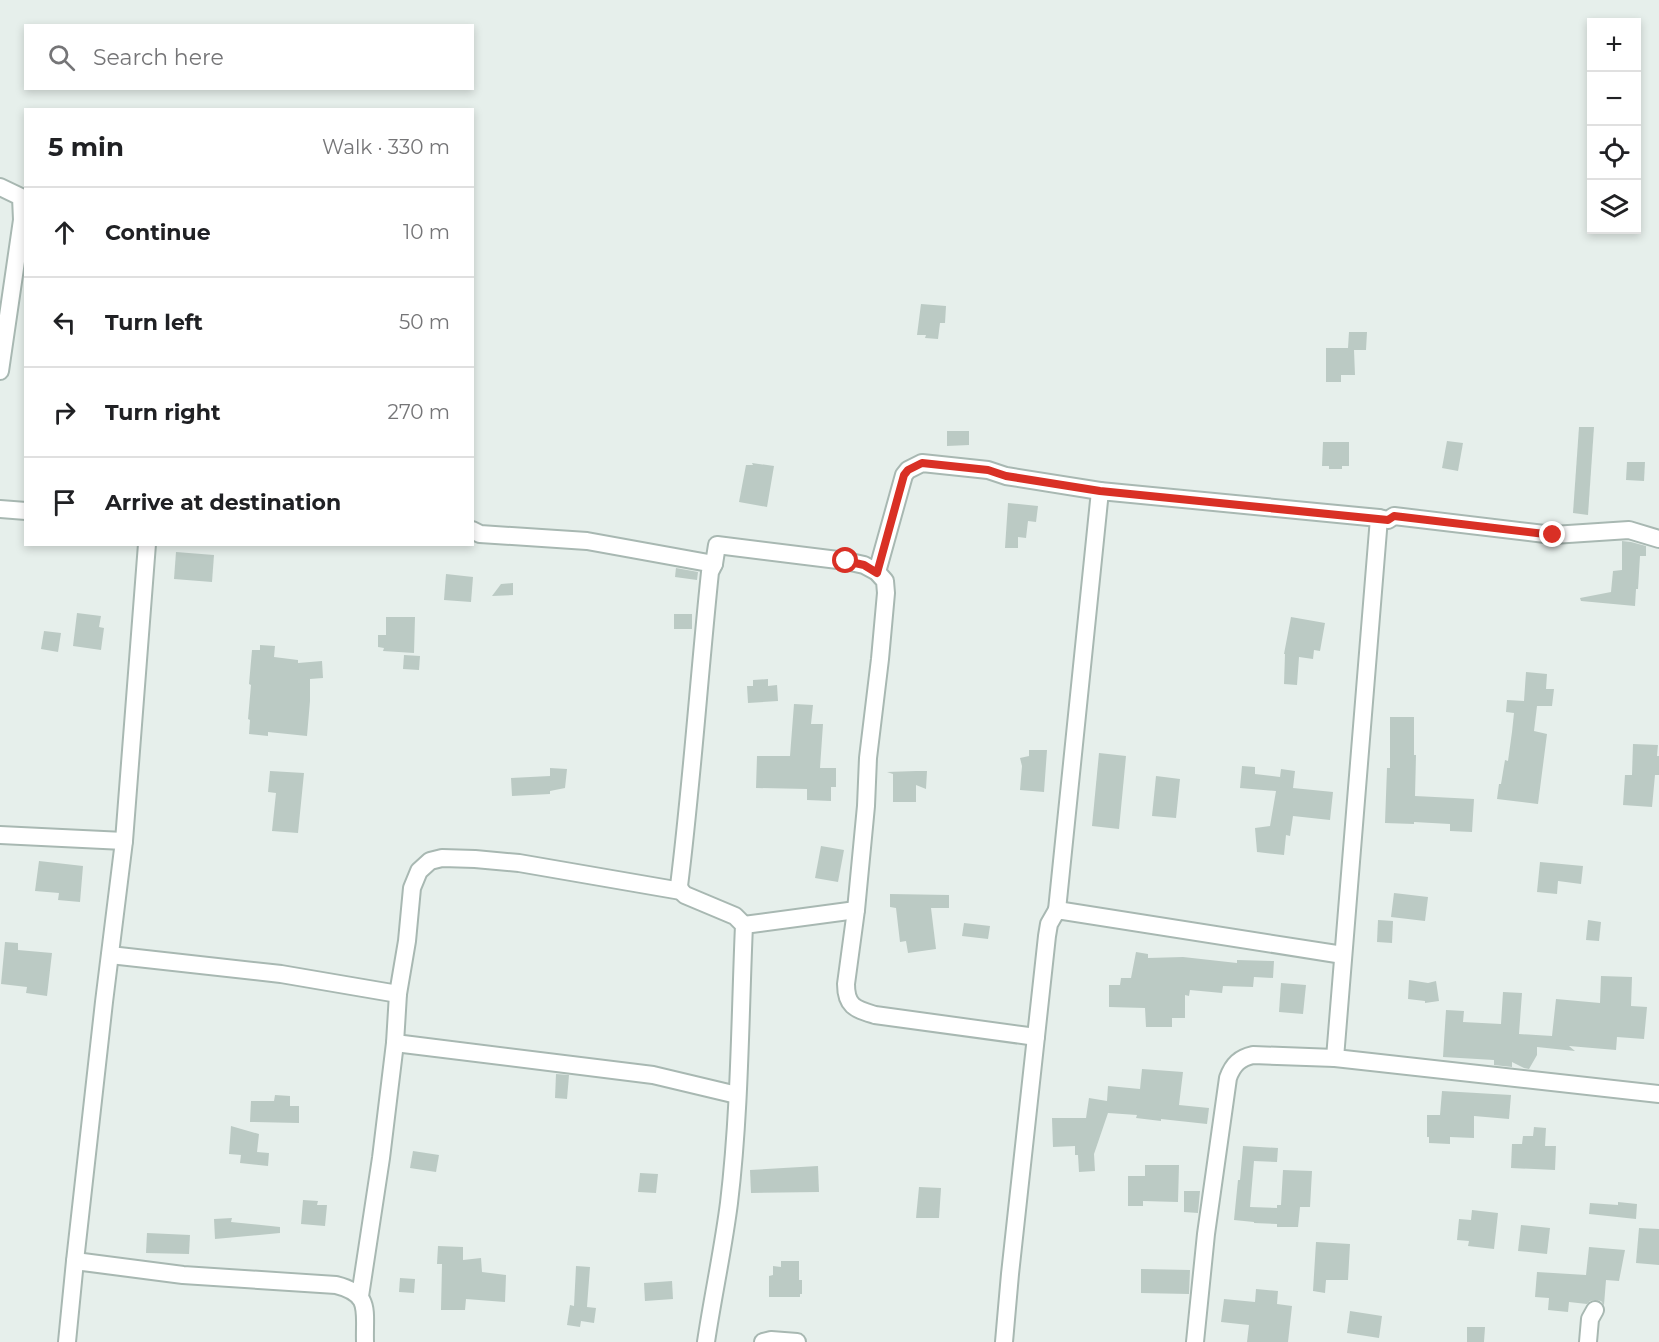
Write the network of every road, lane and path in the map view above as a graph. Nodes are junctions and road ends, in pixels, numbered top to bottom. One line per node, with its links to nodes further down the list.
1 (0, 187): 2 (street)
2 (0, 371)
3 (1100, 491): 6 (street); 11 (street); 16 (street)
4 (0, 509): 5 (street)
5 (24, 511)
6 (1379, 518): 8 (street); 19 (street)
7 (474, 531): 10 (street)
8 (1659, 539)
9 (147, 546): 13 (street)
10 (714, 564): 11 (street); 14 (street)
11 (877, 573): 15 (street)
12 (0, 835): 13 (street)
13 (124, 842): 18 (street)
14 (681, 891): 17 (street); 20 (street)
15 (856, 910): 17 (street); 21 (street)
16 (1057, 910): 19 (street); 21 (street)
17 (744, 925): 25 (street)
18 (110, 955): 20 (street); 26 (street)
19 (1343, 955): 23 (street)
20 (398, 994): 22 (street)
21 (1036, 1037): 34 (street)
22 (395, 1043): 25 (street); 27 (street)
23 (1335, 1058): 24 (street); 35 (street)
24 (1659, 1094)
25 (737, 1095): 31 (street)
26 (75, 1261): 27 (street); 29 (street)
27 (360, 1296): 30 (street)
28 (1594, 1310): 36 (street)
29 (67, 1342)
30 (364, 1342)
31 (706, 1342)
32 (763, 1342): 33 (street)
33 (797, 1342)
34 (1004, 1342)
35 (1195, 1342)
36 (1588, 1342)

